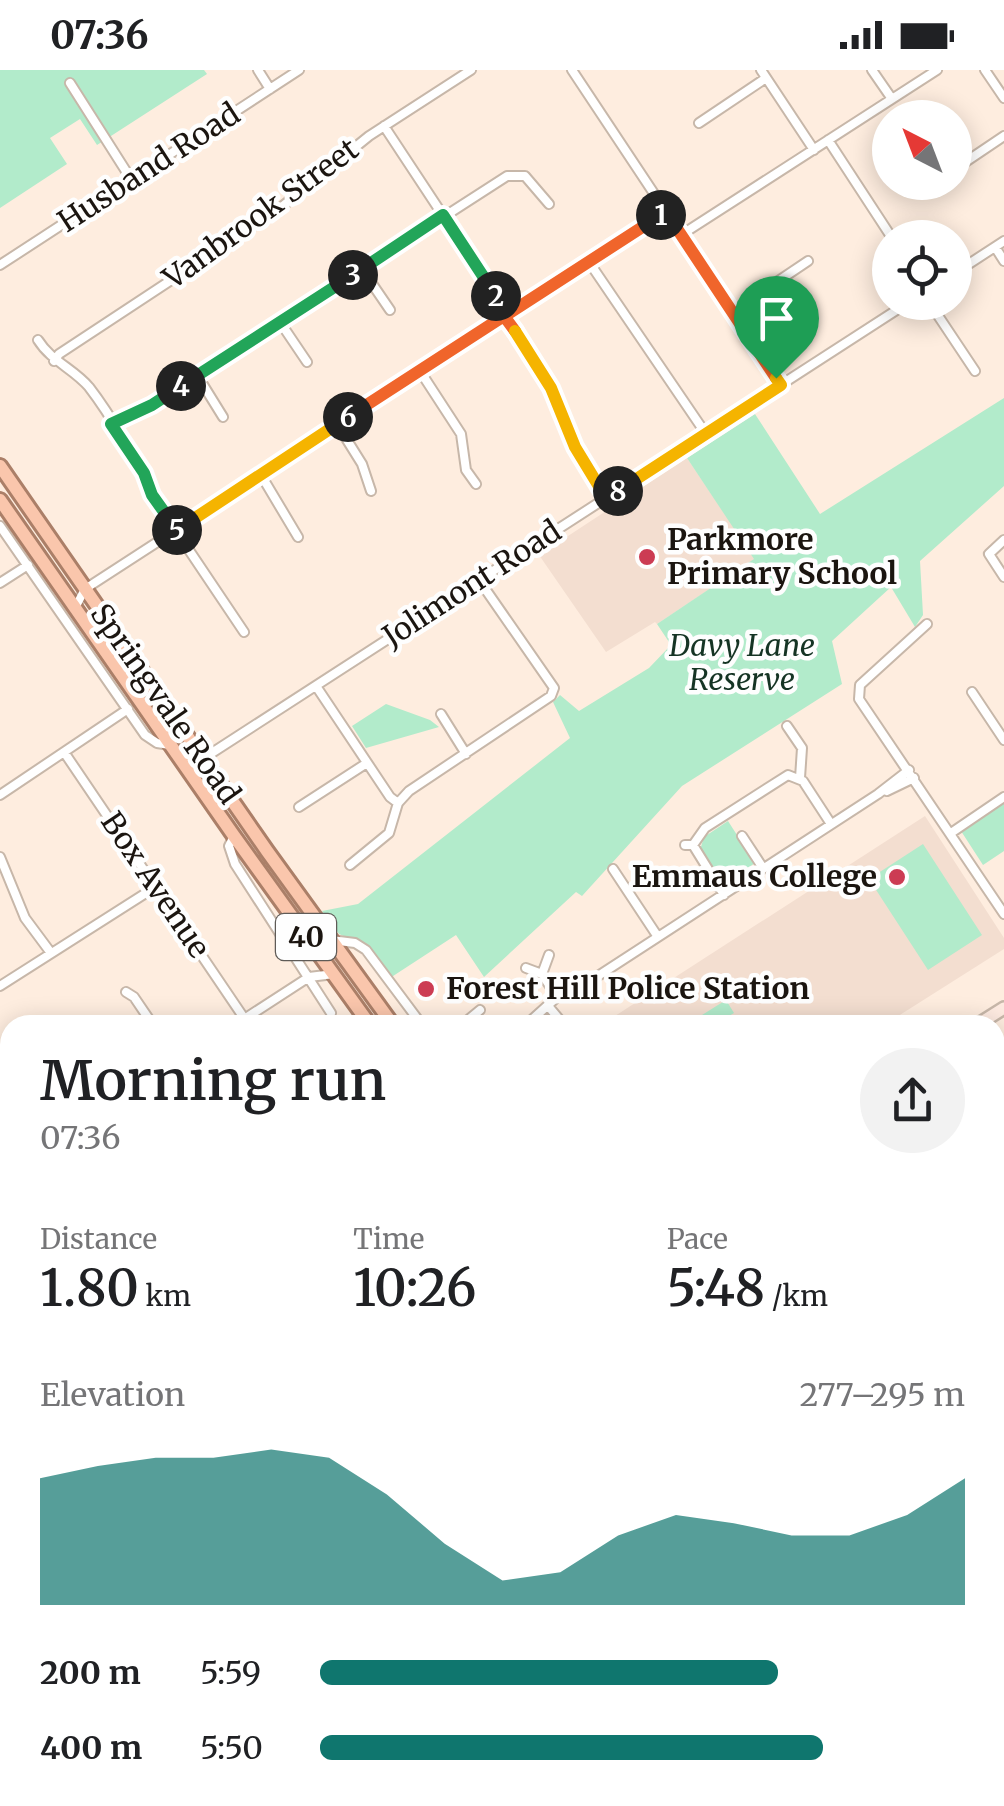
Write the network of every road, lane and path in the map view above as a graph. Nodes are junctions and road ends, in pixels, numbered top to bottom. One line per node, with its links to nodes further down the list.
1 (258, 70): 10 (street)
2 (299, 70): 10 (street, Husband Road)
3 (471, 70): 15 (street, Vanbrook Street)
4 (572, 70): 22 (street)
5 (872, 70): 12 (street)
6 (937, 70): 12 (street)
7 (985, 70): 11 (street)
8 (764, 74): 14 (street); 18 (street)
9 (70, 83): 20 (street)
10 (270, 89): 20 (street, Husband Road)
11 (1004, 98)
12 (892, 100)
13 (872, 112): 17 (street)
14 (699, 123)
15 (384, 126): 23 (street); 41 (street, Vanbrook Street)
16 (1004, 136): 19 (street)
17 (828, 140): 18 (street); 24 (street)
18 (814, 150): 25 (street)
19 (972, 157)
20 (131, 179): 32 (street, Husband Road)
21 (549, 204): 23 (street)
22 (666, 212): 25 (street); 28 (street)
23 (443, 215): 33 (street); 36 (street)
24 (880, 220)
25 (681, 236): 35 (street)
26 (1004, 241): 27 (street)
27 (995, 248): 30 (street); 31 (street)
28 (589, 262): 36 (street); 50 (street)
29 (808, 262): 35 (street)
30 (972, 262)
31 (1004, 262)
32 (0, 265)
33 (362, 269): 34 (street); 39 (street)
34 (390, 310)
35 (732, 312): 46 (street)
36 (506, 315): 43 (street); 55 (street)
37 (881, 320): 46 (street, Jolimont Road)
38 (942, 320): 44 (street)
39 (280, 322): 42 (street); 45 (street)
40 (38, 340): 41 (street)
41 (54, 361): 48 (street)
42 (307, 362)
43 (420, 371): 49 (street); 53 (street)
44 (975, 371)
45 (197, 375): 47 (street); 48 (street)
46 (781, 385): 50 (street, Jolimont Road)
47 (223, 417)
48 (111, 424): 58 (street)
49 (337, 424): 52 (street); 54 (street)
50 (706, 434): 55 (street, Jolimont Road)
51 (0, 466): 62 (highway, Springvale Road / 40)
52 (261, 475): 58 (street); 59 (street)
53 (476, 484)
54 (370, 491)
55 (606, 498): 64 (street, Jolimont Road)
56 (0, 500): 67 (highway, Springvale Road / 40)
57 (0, 526): 61 (street, Springvale Road)
58 (176, 530): 66 (street); 69 (street)
59 (298, 537)
60 (1004, 540): 63 (street)
61 (28, 566): 65 (street); 67 (street, Springvale Road)
62 (76, 577): 66 (highway, Springvale Road / 40); 67 (street)
63 (1004, 577)
64 (479, 580): 70 (street, Jolimont Road); 78 (street)
65 (0, 584)
66 (85, 590): 67 (street); 79 (highway, Springvale Road / 40)
67 (66, 604): 72 (street, Springvale Road); 76 (highway, Springvale Road / 40)
68 (927, 624): 82 (street)
69 (244, 632)
70 (316, 686): 79 (street, Jolimont Road); 80 (street)
71 (972, 692): 75 (street)
72 (128, 708): 76 (street, Springvale Road); 77 (street)
73 (441, 714): 78 (street)
74 (788, 726): 83 (street)
75 (1004, 740)
76 (170, 744): 81 (highway, Springvale Road / 40)
77 (64, 752): 84 (street); 96 (street, Box Avenue)
78 (466, 754): 86 (street)
79 (203, 759): 81 (street, Jolimont Road); 100 (highway, Springvale Road / 40)
80 (367, 763): 86 (street); 87 (street)
81 (187, 769): 90 (highway, Springvale Road / 40)
82 (912, 774): 88 (street); 89 (street)
83 (800, 778): 88 (street); 97 (street)
84 (0, 795)
85 (1004, 797): 89 (street)
86 (398, 804): 93 (street)
87 (299, 808)
88 (831, 824): 94 (street)
89 (951, 833): 98 (street)
90 (234, 836): 104 (highway, Springvale Road / 40); 106 (street, Springvale Road)
91 (742, 836): 94 (street)
92 (0, 857): 101 (street)
93 (350, 865)
94 (763, 868): 97 (street)
95 (613, 869): 99 (street)
96 (156, 886): 101 (street); 114 (street, Box Avenue)
97 (724, 895): 99 (street)
98 (1004, 914)
99 (658, 937): 109 (street)
100 (332, 940): 117 (highway, Springvale Road / 40); 118 (street, Springvale Road)
101 (51, 954): 107 (street)
102 (549, 955): 105 (street)
103 (526, 968): 105 (street)
104 (334, 974): 106 (street); 116 (highway, Springvale Road / 40)
105 (542, 974): 109 (street)
106 (309, 977): 112 (street, Springvale Road); 115 (street)
107 (0, 986)
108 (126, 992): 113 (street)
109 (557, 997): 110 (street)
110 (549, 1008): 120 (street); 121 (street)
111 (480, 1010): 119 (street)
112 (331, 1012)
113 (146, 1015)
114 (242, 1015)
115 (249, 1015)
116 (363, 1015)
117 (387, 1015)
118 (415, 1015)
119 (474, 1015)
120 (540, 1015)
121 (555, 1015)

